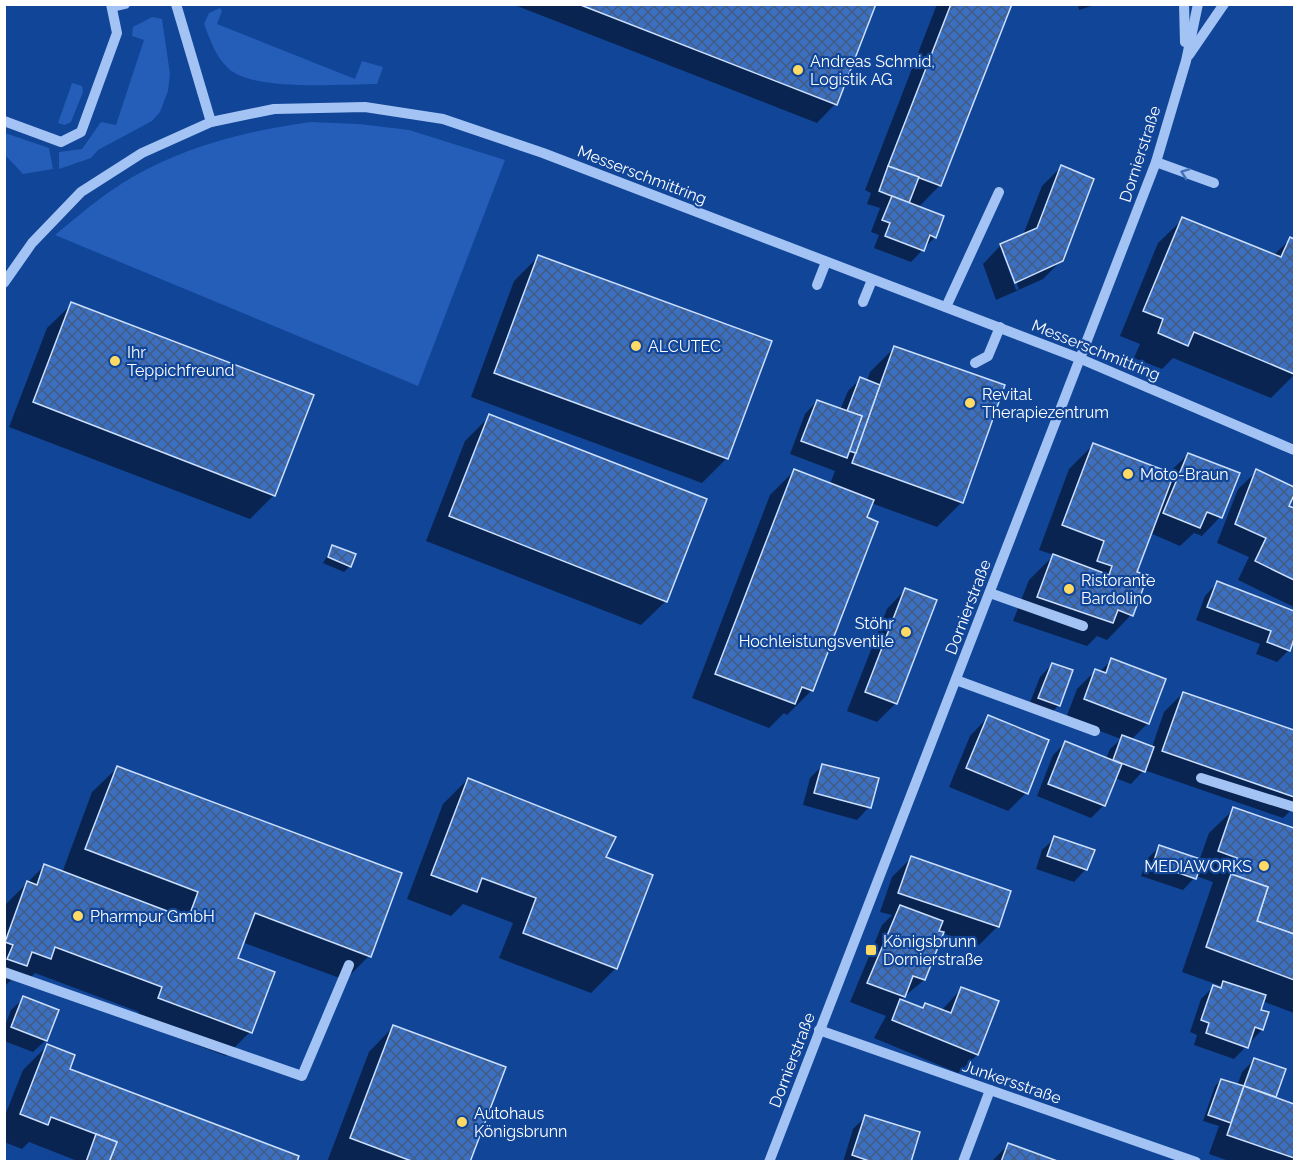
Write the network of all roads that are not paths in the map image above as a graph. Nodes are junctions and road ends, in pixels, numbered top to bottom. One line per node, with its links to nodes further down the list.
1 (125, 4): 6 (street)
2 (176, 4): 9 (street)
3 (1184, 4): 7 (street, Dornierstraße)
4 (1198, 4): 7 (street, Dornierstraße)
5 (1224, 4): 7 (street, Dornierstraße)
6 (111, 6): 8 (street)
7 (1186, 61): 10 (street, Dornierstraße)
8 (4, 121)
9 (211, 122): 13 (street, Messerschmittring); 15 (street, Messerschmittring)
10 (1156, 162): 11 (street, one-way to 10); 20 (street, Dornierstraße)
11 (1214, 183)
12 (999, 192): 18 (street)
13 (826, 262): 14 (street, Messerschmittring); 16 (street)
14 (872, 280): 17 (street); 18 (street, Messerschmittring)
15 (4, 283)
16 (817, 285)
17 (863, 302)
18 (946, 307): 19 (street, Messerschmittring)
19 (1000, 327): 20 (street, Messerschmittring); 21 (street)
20 (1082, 359): 22 (street, Messerschmittring); 23 (street, Dornierstraße)
21 (975, 363)
22 (1294, 448)
23 (990, 592): 24 (street); 25 (street, Dornierstraße)
24 (1083, 626)
25 (956, 680): 26 (street); 31 (street, Dornierstraße)
26 (1095, 731)
27 (1201, 778): 28 (street)
28 (1294, 807)
29 (349, 965): 30 (street)
30 (4, 972)
31 (819, 1030): 32 (street, Junkersstraße); 33 (street, Dornierstraße)
32 (990, 1090): 34 (street); 35 (street, Junkersstraße)
33 (769, 1161)
34 (963, 1161)
35 (1196, 1161)

